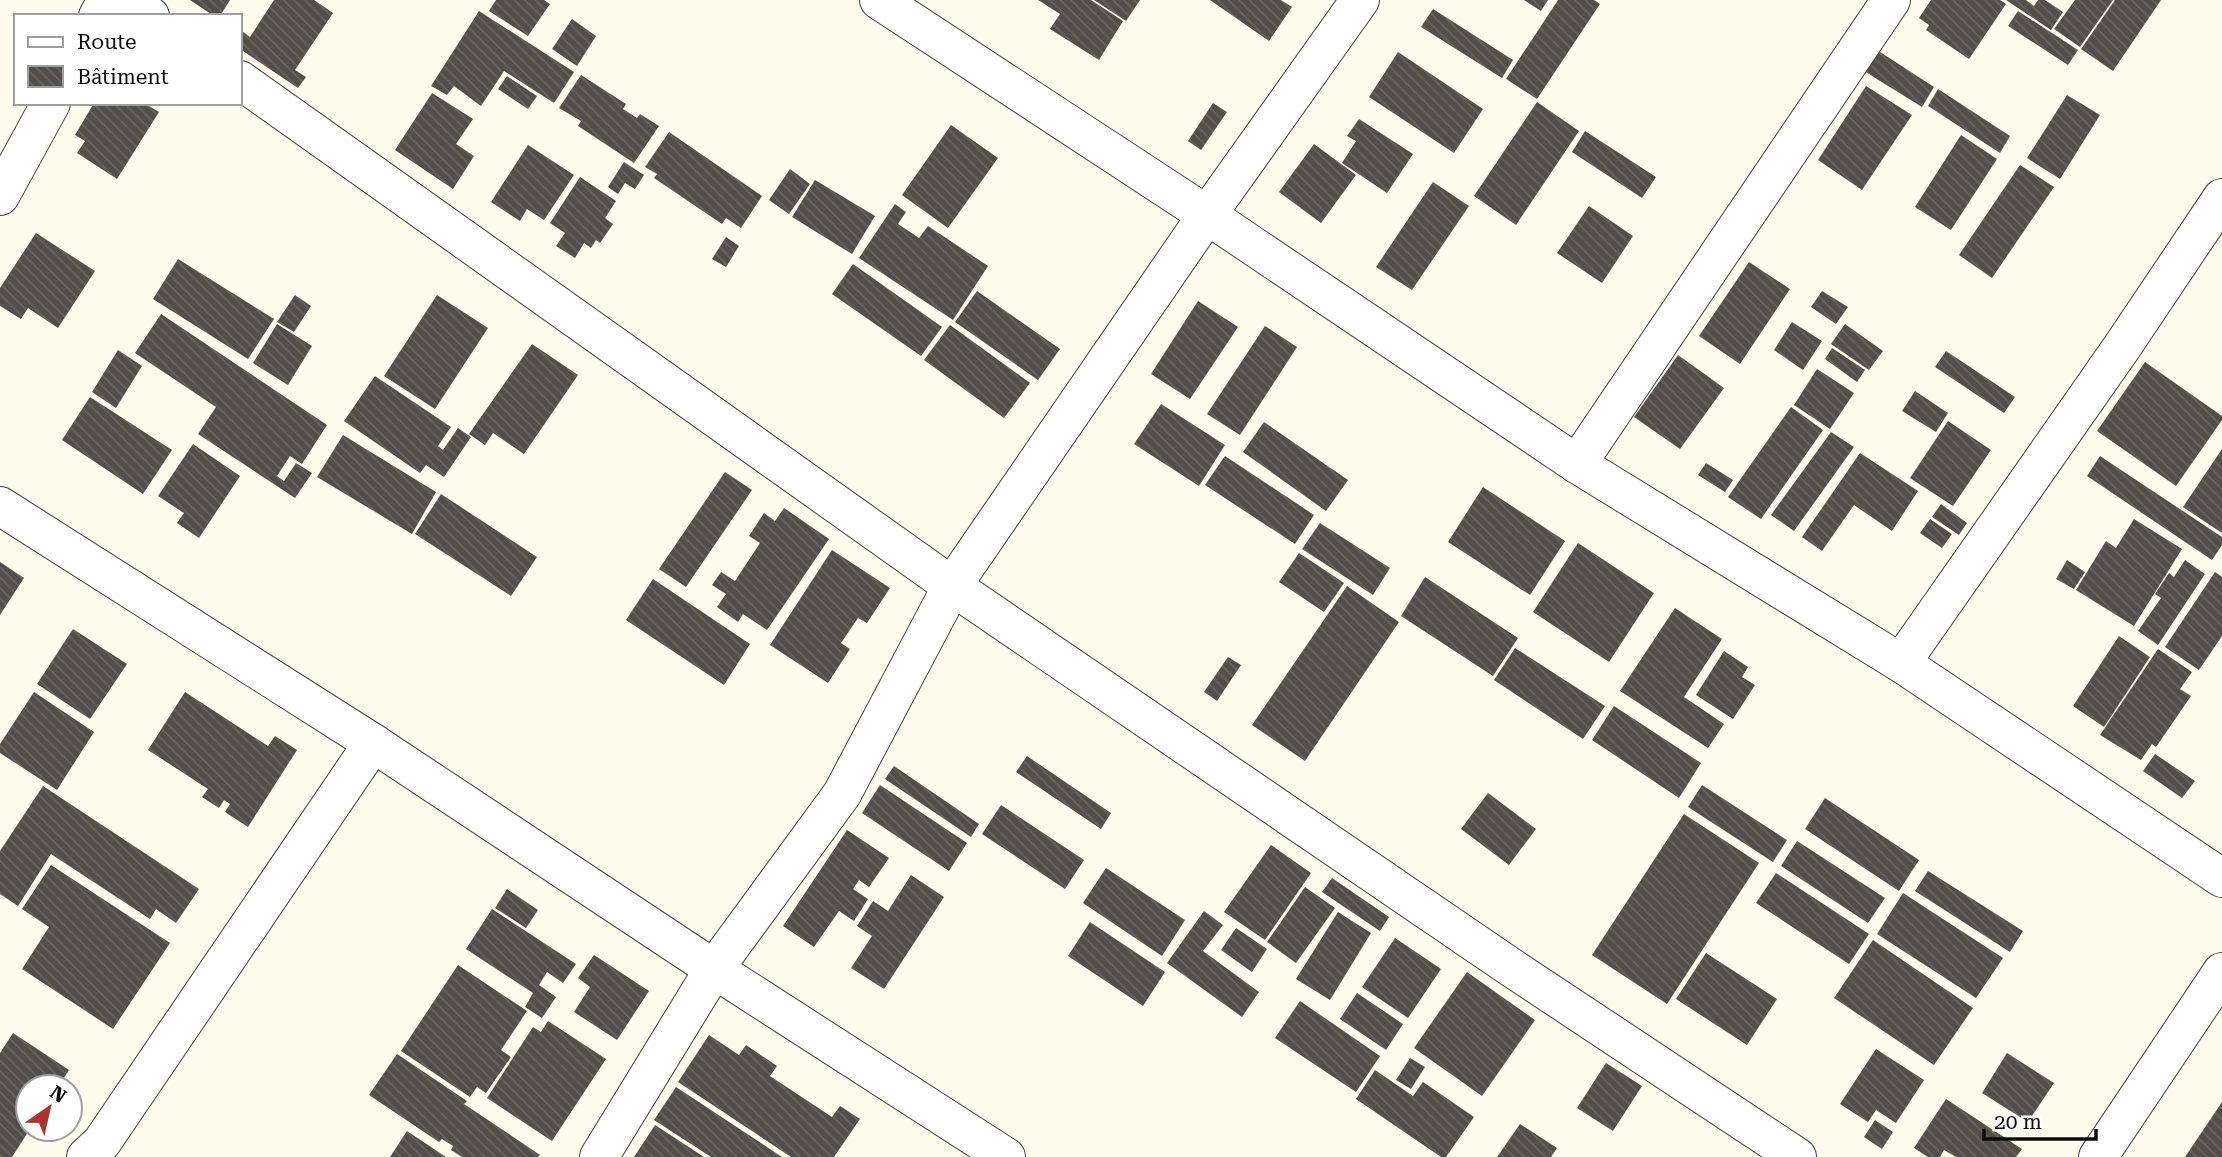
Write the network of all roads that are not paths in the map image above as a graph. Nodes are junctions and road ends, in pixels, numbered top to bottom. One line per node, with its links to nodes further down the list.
1 (128, 0): 5 (street)
2 (879, 0): 10 (street)
3 (1360, 0): 10 (street)
4 (1891, 0): 11 (street)
5 (147, 14)
6 (242, 81): 13 (street)
7 (50, 105): 8 (street)
8 (0, 196)
9 (2222, 198): 14 (street)
10 (1207, 215): 11 (street); 13 (street)
11 (1577, 464): 14 (street)
12 (0, 506): 15 (street)
13 (952, 586): 17 (street); 22 (street)
14 (1901, 663): 16 (street)
15 (373, 743): 17 (street); 19 (street)
16 (2222, 878)
17 (714, 969): 20 (street); 21 (street)
18 (2222, 972): 23 (street)
19 (86, 1157)
20 (599, 1157)
21 (1006, 1157)
22 (1797, 1157)
23 (2098, 1157)

